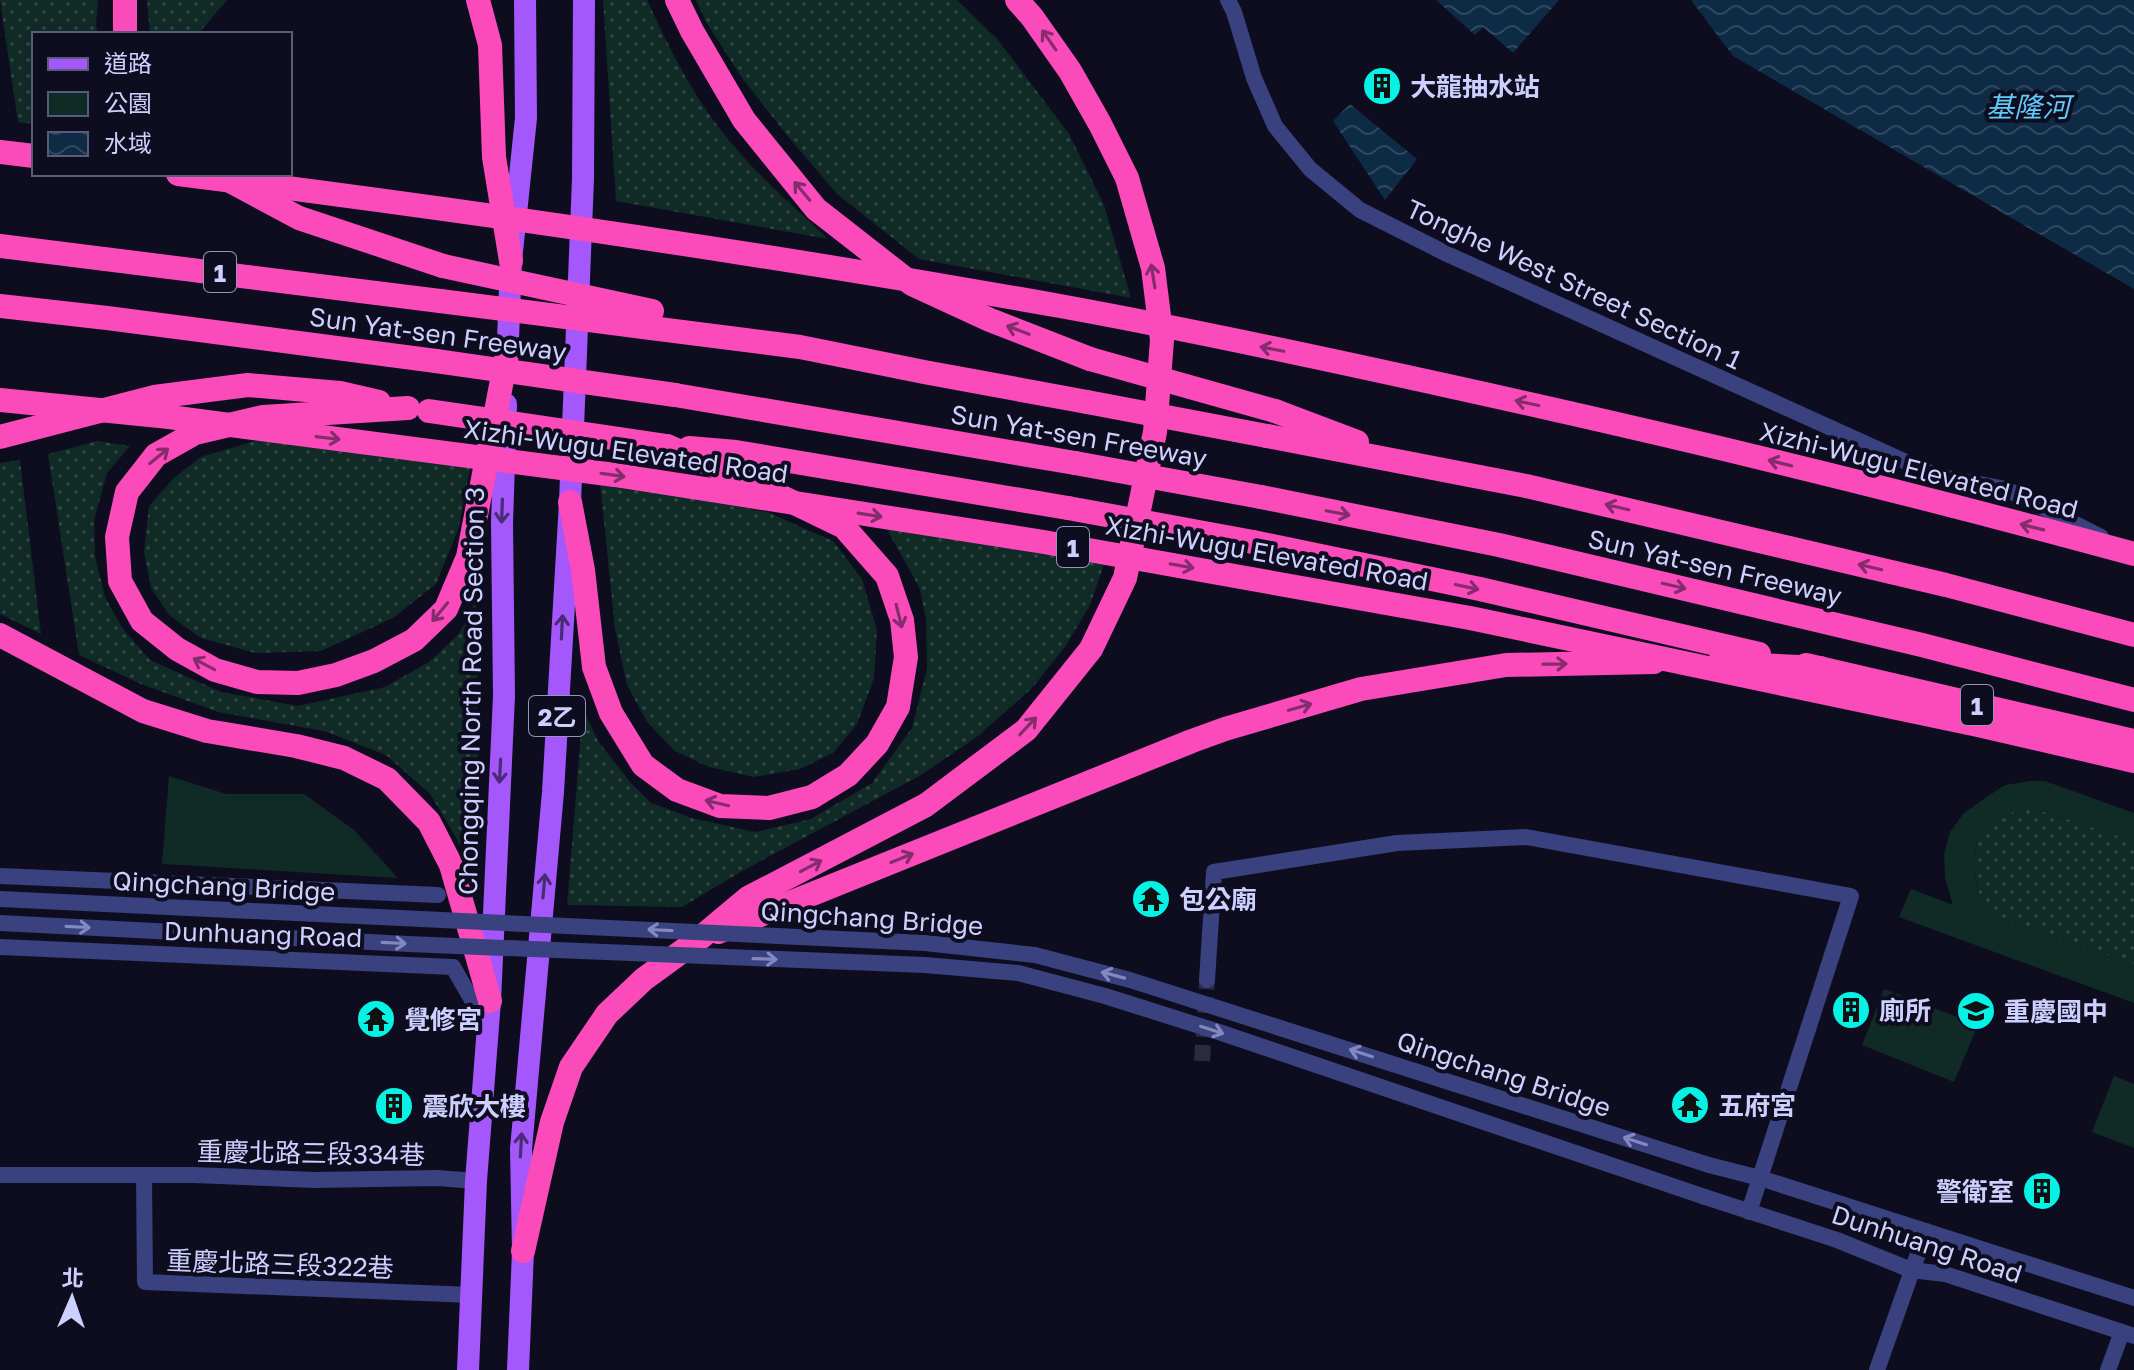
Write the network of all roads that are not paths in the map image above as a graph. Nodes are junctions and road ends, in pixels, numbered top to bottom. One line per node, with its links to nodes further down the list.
1 (125, 0): 8 (highway)
2 (478, 0): 14 (highway)
3 (525, 0): 14 (main road, 2乙)
4 (584, 0): 23 (main road, 2乙)
5 (677, 0): 22 (highway, one-way to 5, bridge)
6 (1017, 0): 35 (highway, 1, one-way to 6)
7 (1228, 0): 24 (street, Tonghe West Street Section 1)
8 (125, 32)
9 (0, 152): 10 (highway)
10 (32, 156)
11 (194, 176): 24 (highway, Xizhi-Wugu Elevated Road, one-way to 11, bridge)
12 (222, 176): 16 (highway, bridge)
13 (0, 246): 16 (highway, Sun Yat-sen Freeway / 1, bridge)
14 (511, 261): 17 (main road, 2乙)
15 (0, 306): 28 (highway, Sun Yat-sen Freeway / 1, one-way to 28, bridge)
16 (652, 320): 22 (highway, Sun Yat-sen Freeway / 1, bridge)
17 (508, 349): 19 (highway, one-way to 19); 38 (main road, Chongqing North Road Section 3 / 2乙, one-way to 38)
18 (0, 400): 30 (highway, Xizhi-Wugu Elevated Road / 1, one-way to 30, bridge)
19 (418, 410): 20 (highway, 1, bridge); 21 (highway, 1, bridge)
20 (0, 437)
21 (667, 446): 23 (highway, 1, one-way to 23); 27 (highway, 1, one-way to 27, bridge)
22 (1415, 465): 26 (highway, Sun Yat-sen Freeway / 1, one-way to 22)
23 (570, 502): 48 (main road, 2乙, one-way to 23)
24 (2134, 554)
25 (0, 635): 38 (highway)
26 (2134, 635)
27 (1820, 668): 29 (highway, 1); 35 (highway, 1, one-way to 27)
28 (2134, 700)
29 (2134, 741)
30 (2134, 761)
31 (0, 876): 32 (street, Dunhuang Road)
32 (438, 895)
33 (0, 899): 40 (street, Qingchang Bridge, one-way to 33, bridge)
34 (0, 923): 45 (street, Qingchang Bridge, one-way to 45, bridge)
35 (699, 939): 48 (highway)
36 (0, 947): 39 (street, Dunhuang Road)
37 (1207, 980): 43 (street)
38 (490, 1001): 39 (main road, Chongqing North Road Section 3 / 2乙)
39 (488, 1027): 44 (main road, Chongqing North Road Section 3 / 2乙)
40 (1709, 1165): 43 (street, Dunhuang Road)
41 (0, 1175): 42 (street, 重慶北路三段334巷)
42 (144, 1176): 44 (street, 重慶北路三段334巷); 50 (street, 重慶北路三段322巷)
43 (1760, 1178): 46 (street); 47 (street, Dunhuang Road)
44 (476, 1181): 50 (main road, Chongqing North Road Section 3 / 2乙)
45 (1705, 1197): 46 (street, Dunhuang Road)
46 (1749, 1212): 49 (street, Dunhuang Road)
47 (1926, 1231): 49 (street); 51 (street, Dunhuang Road)
48 (523, 1251): 54 (main road, 2乙)
49 (1911, 1270): 52 (street, Dunhuang Road); 55 (street)
50 (472, 1295): 53 (main road, Chongqing North Road Section 3 / 2乙)
51 (2134, 1298)
52 (2128, 1334): 56 (street)
53 (468, 1370)
54 (518, 1370)
55 (1877, 1370)
56 (2108, 1370)

